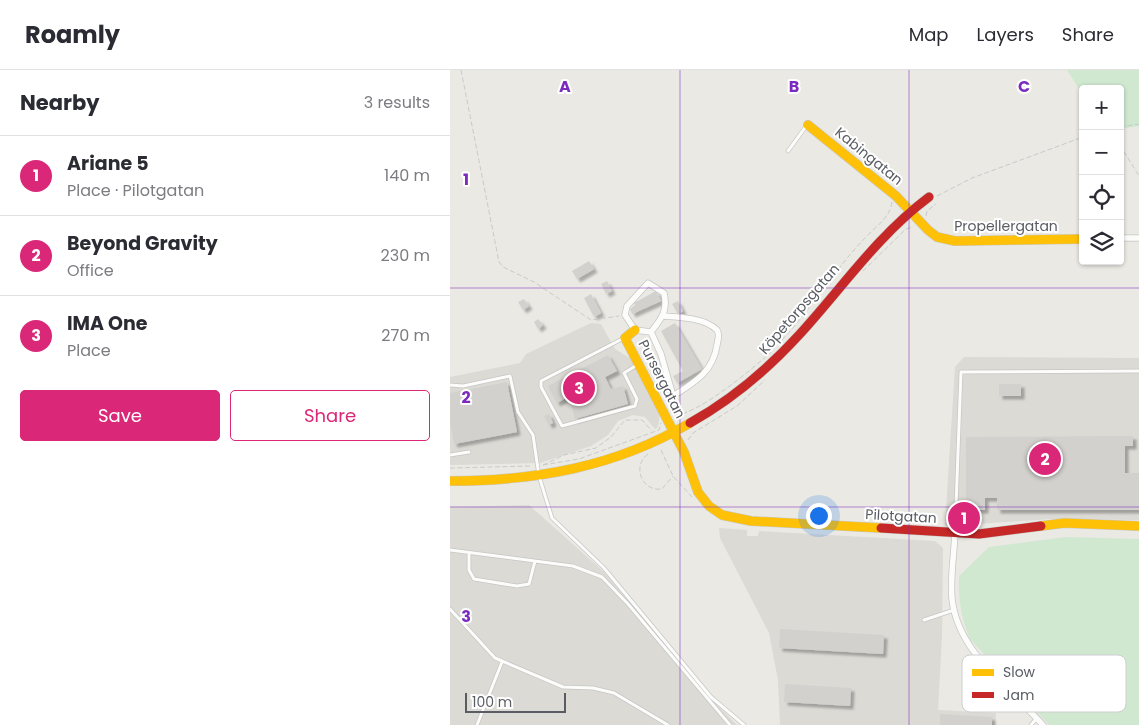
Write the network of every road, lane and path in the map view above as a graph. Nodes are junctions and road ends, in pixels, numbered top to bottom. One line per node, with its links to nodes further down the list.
1 (462, 70): 15 (path)
2 (1139, 124): 4 (path)
3 (808, 125): 6 (lane); 9 (street, Kabingatan)
4 (1124, 126)
5 (1079, 138): 10 (path)
6 (788, 151)
7 (1124, 152): 8 (path)
8 (1139, 176)
9 (896, 196): 11 (street, Kabingatan); 20 (path)
10 (929, 197): 11 (street, Köpetorpsgatan)
11 (910, 211): 14 (street, Propellergatan); 27 (street, Köpetorpsgatan)
12 (1124, 238): 13 (street)
13 (1139, 238)
14 (1079, 239)
15 (625, 315): 16 (street); 17 (street)
16 (664, 316): 18 (street); 18 (street)
17 (635, 330): 18 (street); 19 (street)
18 (651, 332)
19 (625, 338): 22 (street, Pursergatan); 22 (lane)
20 (779, 344)
21 (774, 350): 25 (path)
22 (639, 363): 25 (street, Pursergatan)
23 (1139, 372): 42 (lane)
24 (450, 385): 34 (lane)
25 (667, 420): 27 (street, Pursergatan); 35 (path)
26 (652, 431): 35 (path)
27 (674, 432): 37 (street, Köpetorpsgatan); 42 (street, Pilotgatan)
28 (663, 447): 29 (path)
29 (656, 450)
30 (661, 450): 38 (path)
31 (469, 452): 33 (lane)
32 (649, 453): 38 (path)
33 (450, 455)
34 (537, 466): 35 (path); 36 (path); 37 (lane)
35 (542, 466)
36 (450, 468)
37 (539, 476): 39 (street, Köpetorpsgatan); 56 (lane)
38 (673, 476): 40 (path)
39 (450, 481)
40 (694, 498)
41 (1139, 526): 42 (street)
42 (955, 533): 47 (street, Pilotgatan)
43 (450, 550): 44 (lane)
44 (469, 552): 45 (lane); 45 (lane)
45 (535, 561): 55 (lane)
46 (450, 609): 50 (lane)
47 (954, 610): 48 (lane); 49 (street, Pilotgatan)
48 (924, 620)
49 (978, 655)
50 (502, 662): 53 (lane); 54 (lane)
51 (1031, 712): 52 (street, Pilotgatan)
52 (1037, 718): 57 (lane); 58 (street, Pilotgatan)
53 (476, 725)
54 (668, 725)
55 (730, 725)
56 (744, 725)
57 (1031, 725)
58 (1043, 725)

